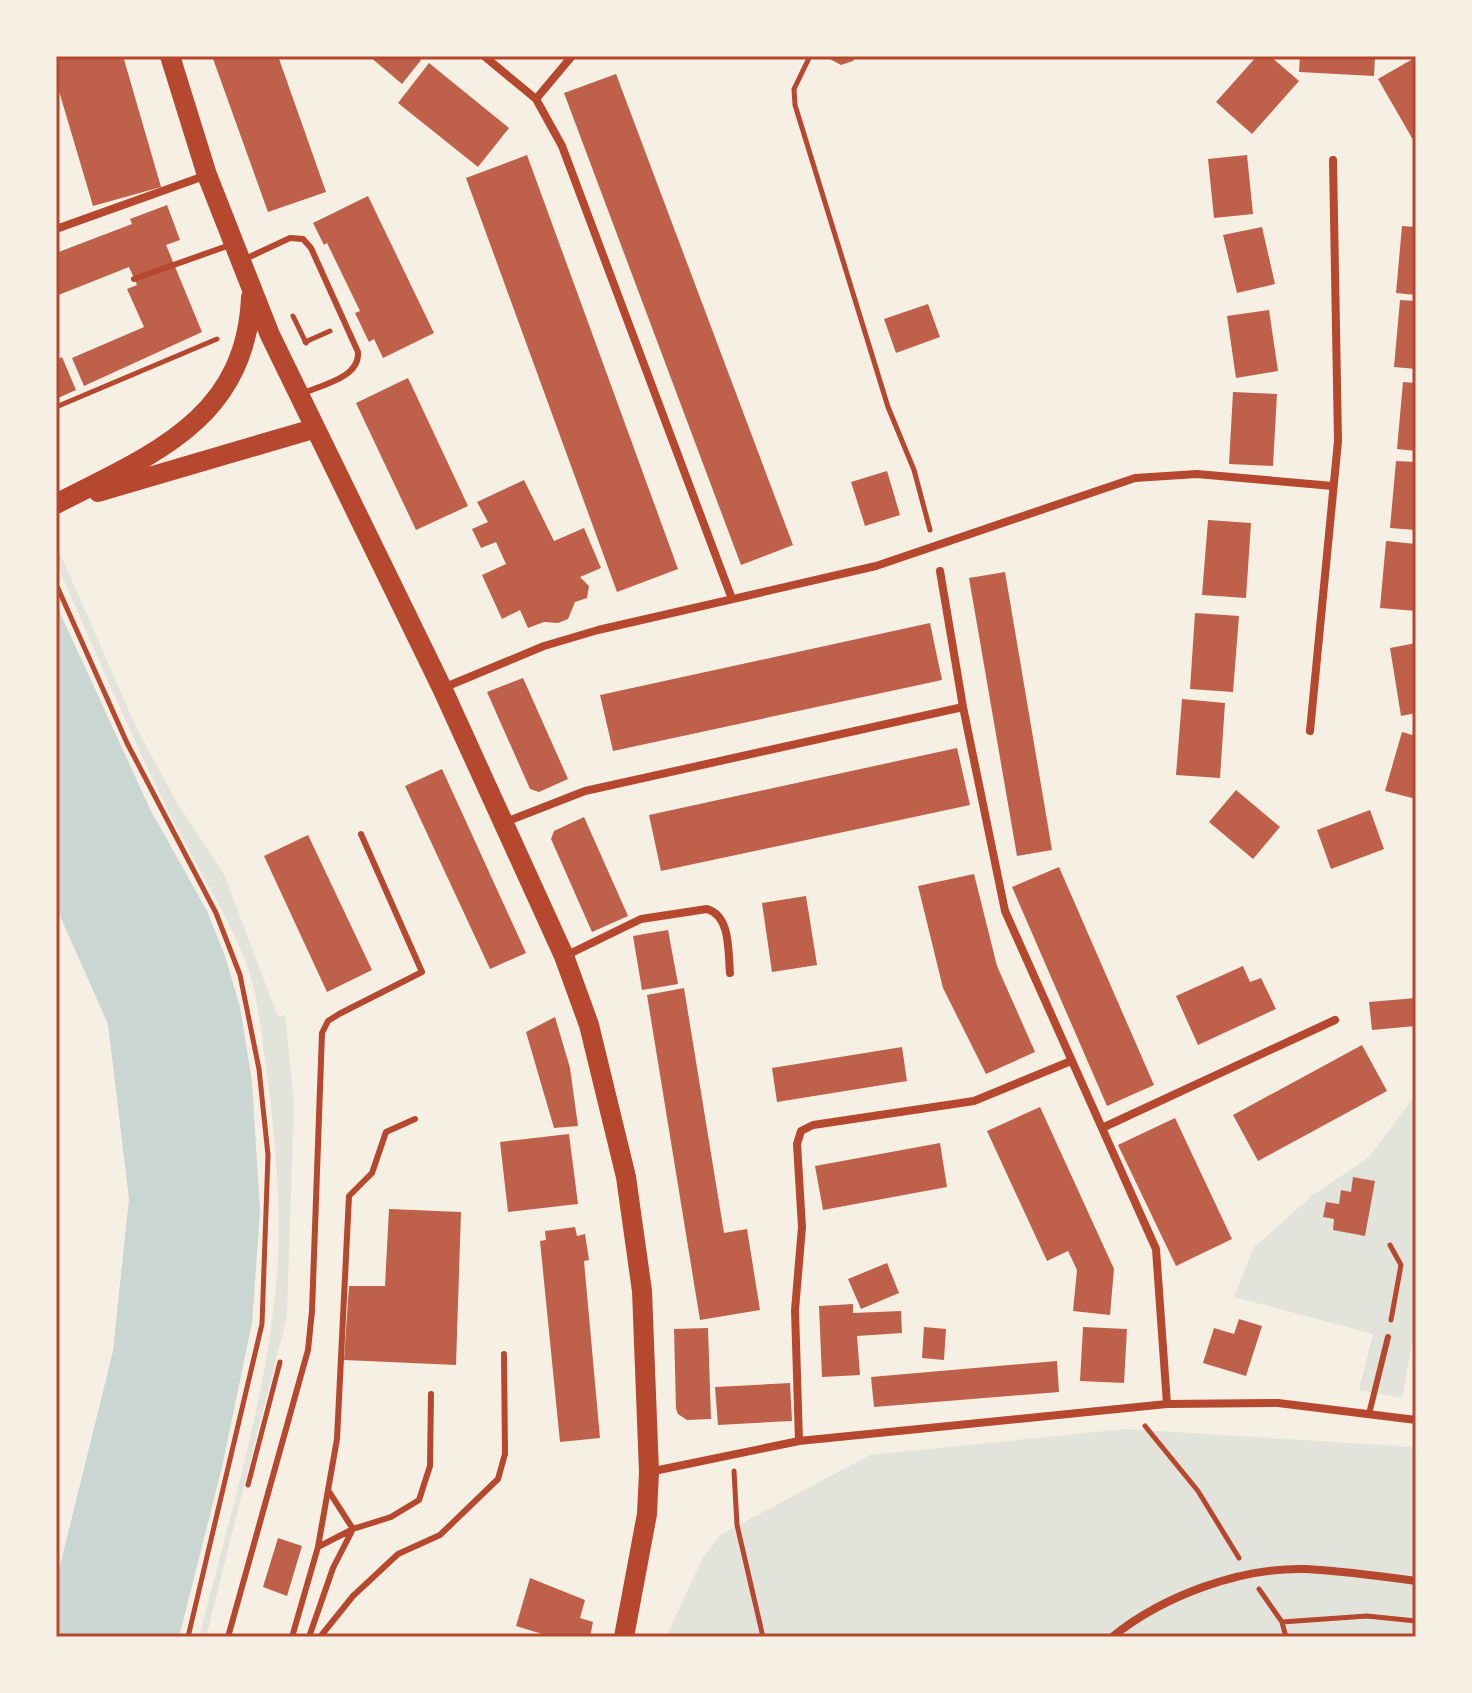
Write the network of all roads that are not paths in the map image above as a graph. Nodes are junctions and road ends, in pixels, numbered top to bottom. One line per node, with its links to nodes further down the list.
1 (170, 56): 6 (main road)
2 (484, 56): 4 (street)
3 (572, 56): 4 (street)
4 (536, 99): 16 (street)
5 (1333, 160): 13 (street)
6 (207, 175): 7 (street); 8 (main road)
7 (56, 229)
8 (237, 253): 9 (lane); 10 (main road); 11 (lane)
9 (134, 279)
10 (251, 287): 11 (main road); 14 (main road)
11 (298, 396): 12 (main road)
12 (313, 429): 14 (main road); 17 (main road)
13 (1333, 486): 16 (street); 19 (street)
14 (56, 504)
15 (940, 571): 18 (street)
16 (732, 599): 17 (street)
17 (442, 688): 20 (main road)
18 (963, 707): 20 (street); 25 (street)
19 (1310, 731)
20 (502, 823): 22 (main road)
21 (361, 834): 40 (lane)
22 (564, 956): 23 (street); 35 (main road)
23 (730, 973)
24 (1335, 1020): 27 (street)
25 (1071, 1061): 27 (street); 34 (street)
26 (415, 1119): 36 (lane)
27 (1102, 1128): 31 (street)
28 (1388, 1337): 32 (lane)
29 (504, 1354): 43 (lane)
30 (431, 1394): 37 (lane)
31 (1167, 1404): 32 (street); 34 (street)
32 (1369, 1414): 33 (street)
33 (1416, 1420)
34 (799, 1441): 35 (street)
35 (649, 1472): 44 (main road)
36 (328, 1490): 37 (lane); 38 (lane)
37 (353, 1529): 38 (lane); 42 (lane)
38 (318, 1547): 41 (lane)
39 (1416, 1581): 45 (street)
40 (228, 1637)
41 (292, 1637)
42 (309, 1637)
43 (320, 1637)
44 (624, 1637)
45 (1112, 1637)

